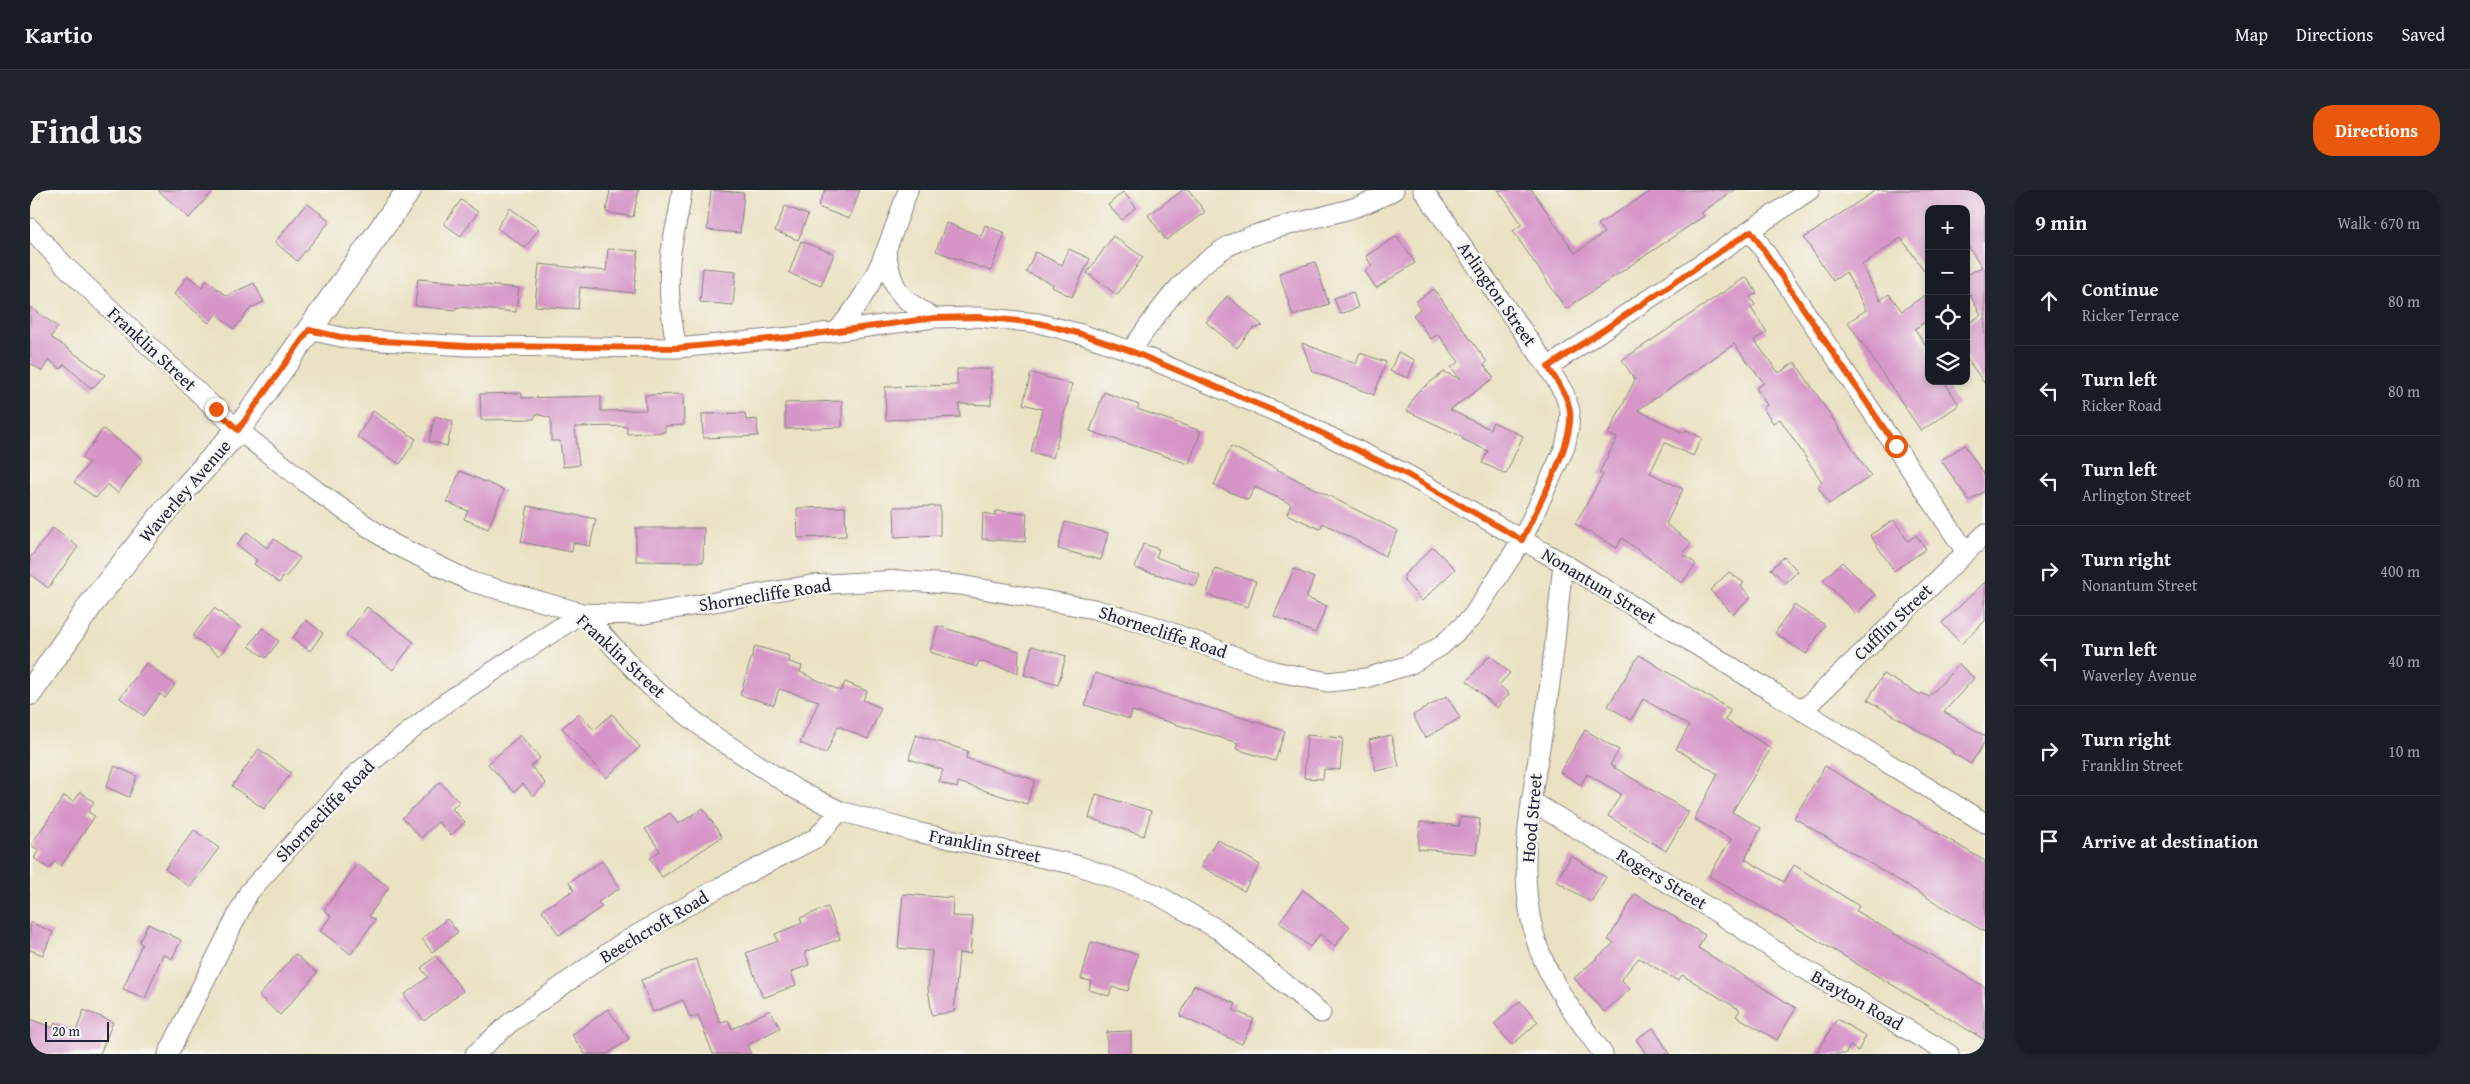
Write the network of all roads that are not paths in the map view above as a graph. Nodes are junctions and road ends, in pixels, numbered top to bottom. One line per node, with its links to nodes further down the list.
1 (409, 190): 11 (street, Waverley Avenue)
2 (682, 190): 13 (street)
3 (908, 190): 9 (street)
4 (1394, 190): 14 (street)
5 (1423, 190): 15 (street, Arlington Street)
6 (1810, 190): 8 (street)
7 (30, 228): 16 (street, Franklin Street)
8 (1751, 231): 15 (street); 19 (street)
9 (886, 253): 10 (street); 12 (street)
10 (934, 318): 12 (street, Nonantum Street); 14 (street, Nonantum Street)
11 (309, 330): 13 (street, Nonantum Street); 16 (street, Waverley Avenue)
12 (837, 331): 13 (street, Nonantum Street)
13 (677, 348)
14 (1131, 351): 18 (street, Nonantum Street)
15 (1548, 367): 18 (street, Arlington Street)
16 (238, 430): 21 (street, Franklin Street); 22 (street, Waverley Avenue)
17 (1985, 534): 19 (street, Cufflin Street)
18 (1522, 540): 20 (street, Nonantum Street); 21 (street, Shornecliffe Road)
19 (1966, 552): 23 (street, Cufflin Street)
20 (1563, 563): 23 (street, Nonantum Street); 24 (street, Hood Street)
21 (582, 613): 25 (street, Franklin Street); 29 (street, Shornecliffe Road)
22 (30, 693)
23 (1802, 711): 26 (street, Nonantum Street)
24 (1530, 801): 27 (street, Rogers Street); 31 (street, Hood Street)
25 (840, 810): 28 (street, Franklin Street); 30 (street, Beechcroft Road)
26 (1985, 823)
27 (1791, 961): 32 (street, Brayton Road)
28 (1321, 1013)
29 (168, 1054)
30 (475, 1054)
31 (1603, 1054)
32 (1949, 1054)

